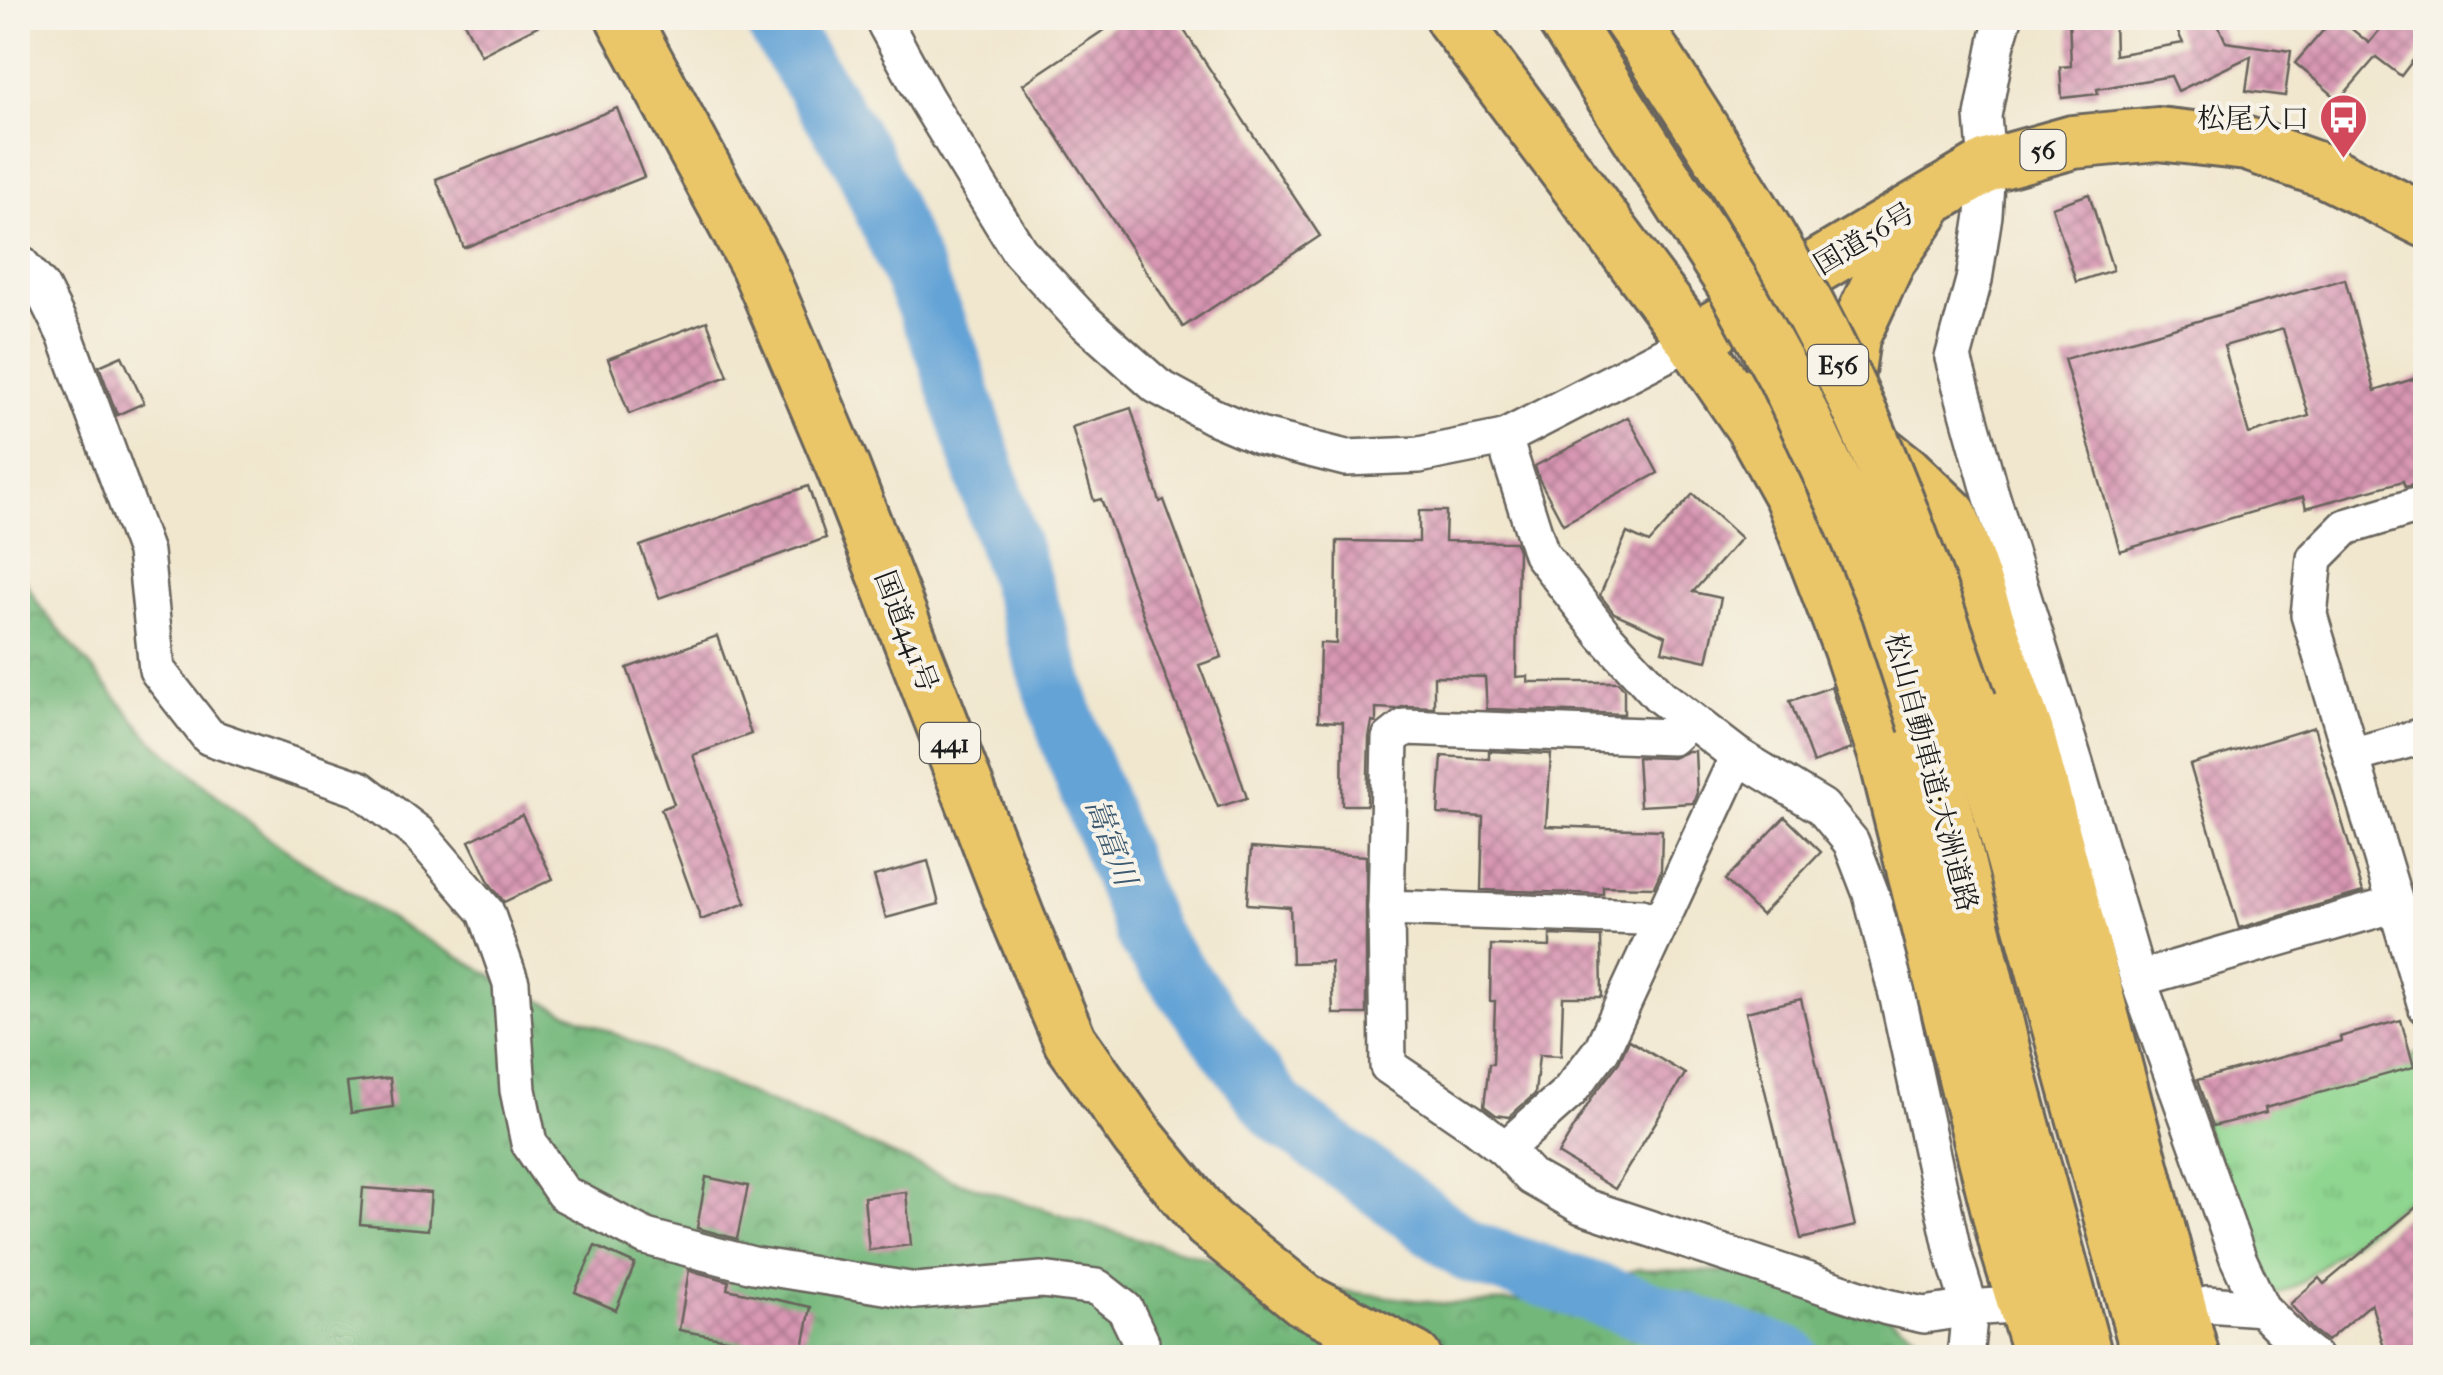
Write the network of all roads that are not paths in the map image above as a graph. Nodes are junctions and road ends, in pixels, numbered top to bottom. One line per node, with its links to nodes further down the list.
1 (623, 18): 33 (highway, 国道441号 / 441)
2 (882, 18): 13 (street)
3 (1452, 18): 11 (highway)
4 (1563, 18): 15 (highway, 松山自動車道;大洲道路 / E56, bridge)
5 (2004, 18): 7 (street)
6 (1641, 36): 15 (highway, 松山自動車道;大洲道路 / E56, bridge)
7 (1987, 166): 8 (highway, 国道56号 / 56); 9 (highway, 国道56号 / 56); 23 (street)
8 (1934, 197): 11 (highway, 国道56号 / 56); 12 (highway)
9 (2426, 221)
10 (18, 261): 32 (street)
11 (1693, 340): 12 (highway); 13 (street); 31 (highway)
12 (1853, 430): 35 (highway)
13 (1504, 438): 16 (street)
14 (2426, 503): 19 (street)
15 (1948, 713): 31 (highway, 松山自動車道;大洲道路 / E56); 34 (highway, 松山自動車道;大洲道路 / E56)
16 (1690, 720): 18 (street); 21 (street)
17 (2426, 735): 19 (street)
18 (1738, 756): 22 (street); 28 (street)
19 (2351, 756): 20 (street)
20 (2396, 904): 23 (street); 24 (street)
21 (1386, 908): 22 (street); 25 (street)
22 (1659, 923): 25 (street)
23 (2138, 980): 29 (street)
24 (2426, 1006)
25 (1505, 1149): 28 (street)
26 (2207, 1304): 29 (street)
27 (2011, 1305): 28 (street)
28 (1970, 1308): 30 (street)
29 (2261, 1308): 36 (street)
30 (1966, 1355)
31 (2055, 1355)
32 (1141, 1358)
33 (1415, 1358)
34 (2149, 1358)
35 (2192, 1358)
36 (2314, 1358)

